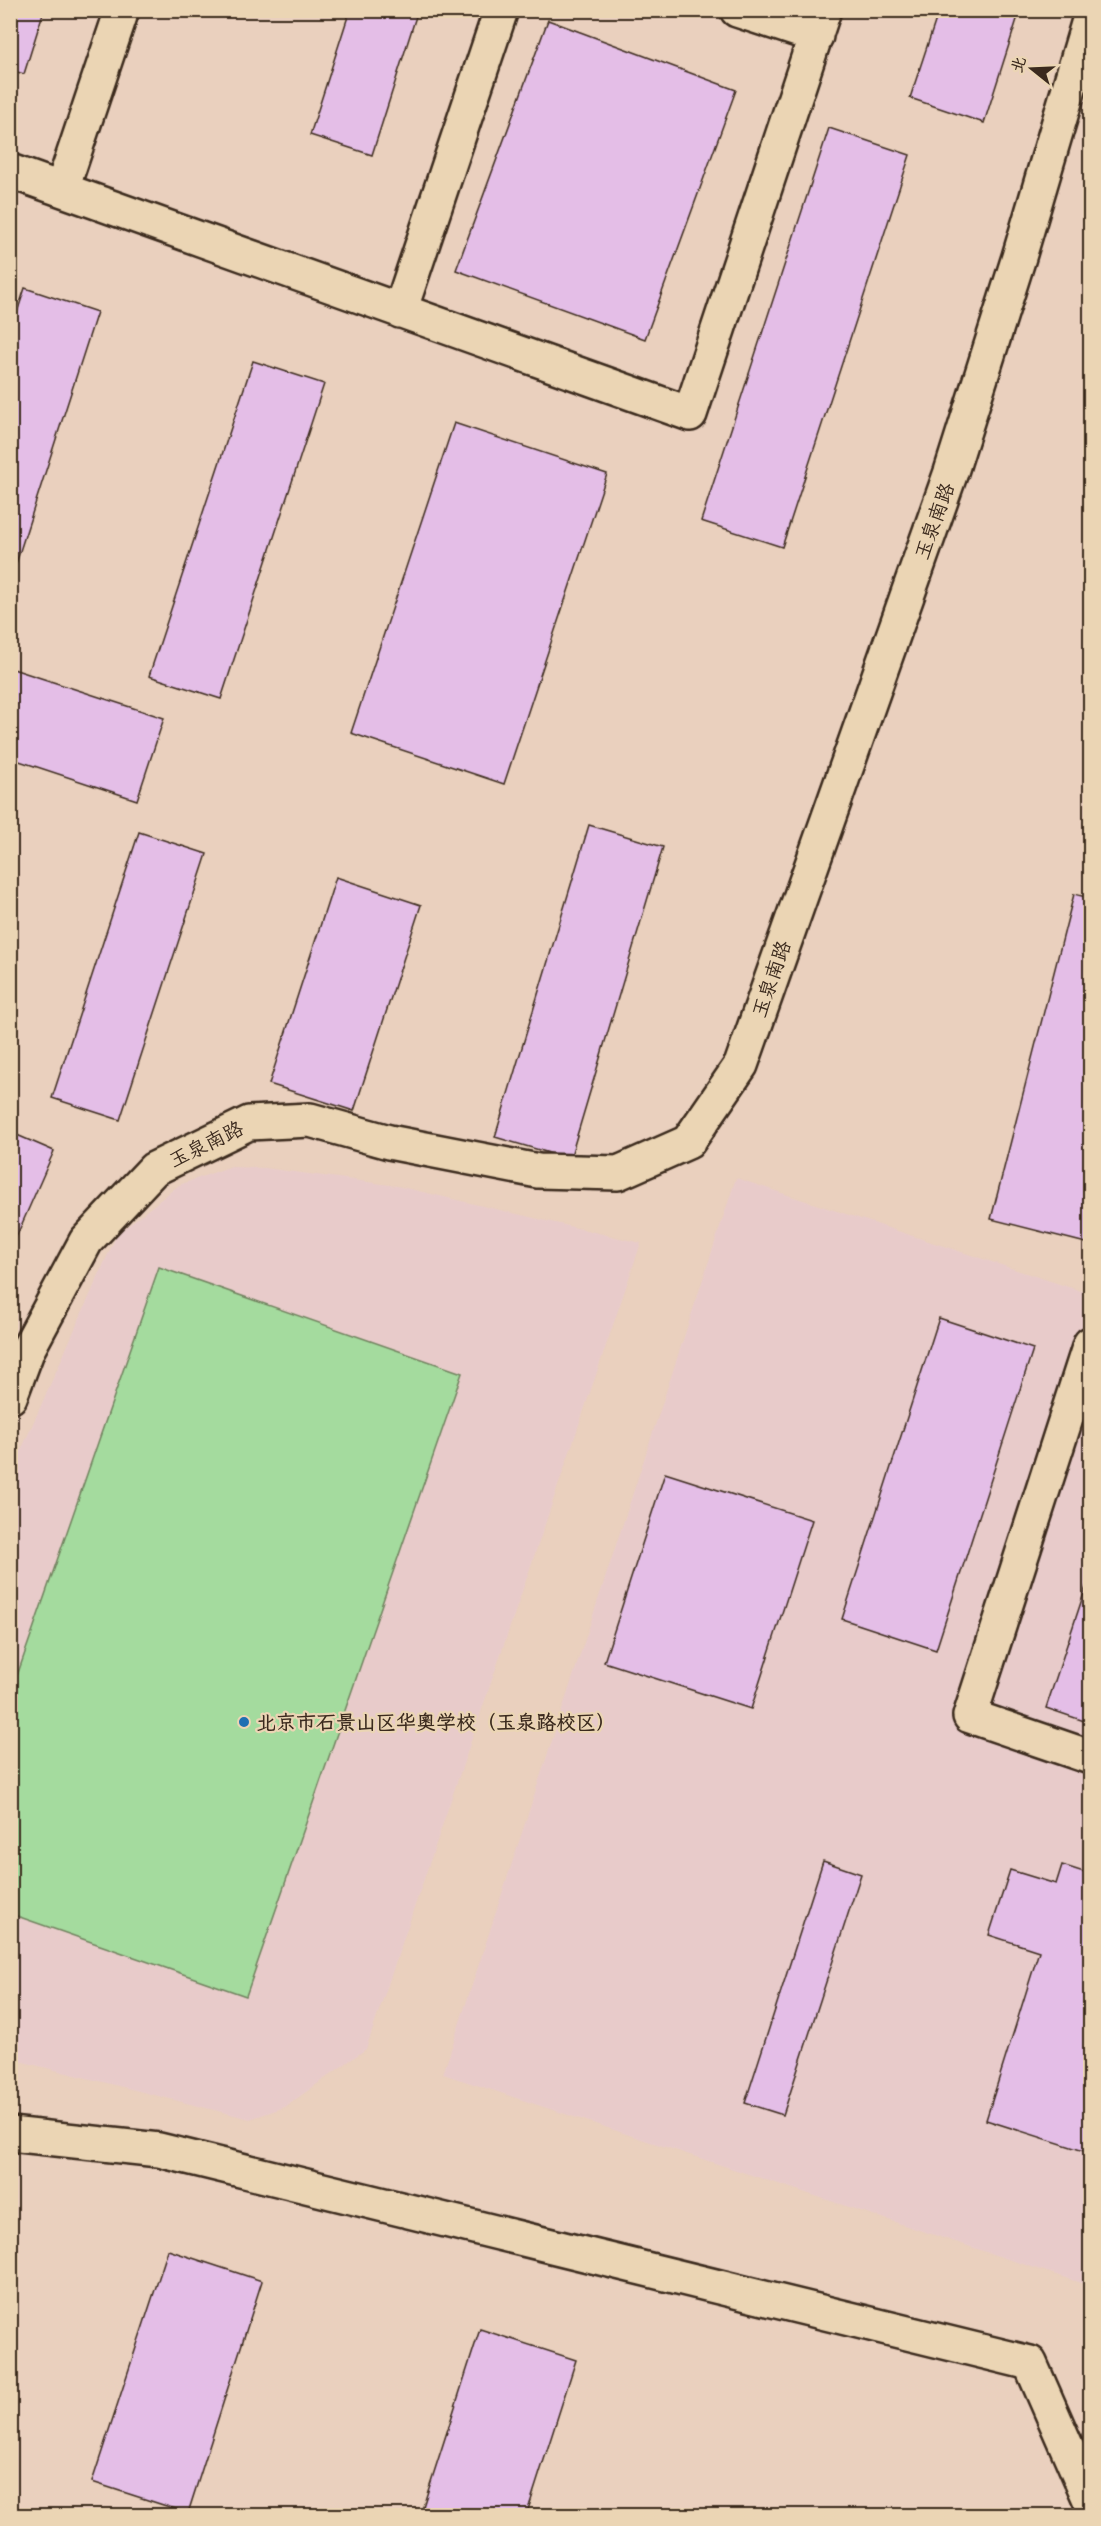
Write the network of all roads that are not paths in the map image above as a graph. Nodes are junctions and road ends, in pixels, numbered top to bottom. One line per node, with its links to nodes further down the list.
1 (122, 10): 7 (street)
2 (501, 10): 8 (street)
3 (737, 10): 5 (street)
4 (1090, 17): 10 (street, 玉泉南路)
5 (820, 23): 8 (street)
6 (10, 171): 7 (street)
7 (62, 189): 8 (street)
8 (400, 311)
9 (1090, 1344): 11 (street)
10 (10, 1397)
11 (1090, 1757)
12 (10, 2134): 13 (street)
13 (1090, 2500)

